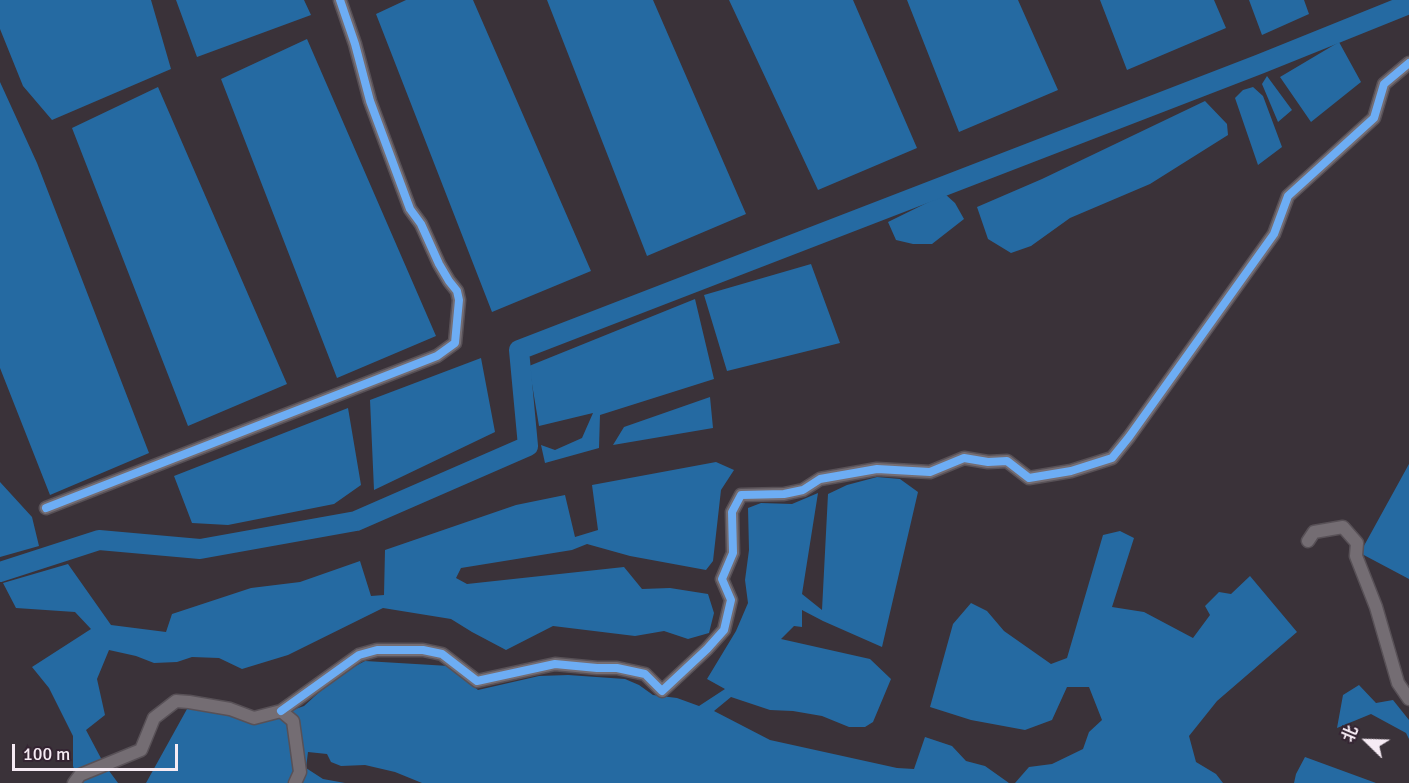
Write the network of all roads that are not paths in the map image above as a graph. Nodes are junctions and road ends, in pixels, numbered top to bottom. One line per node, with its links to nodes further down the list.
1 (340, 0): 3 (street)
2 (1409, 63): 6 (street)
3 (46, 508)
4 (1308, 541): 5 (street)
5 (1409, 699)
6 (281, 711): 7 (street); 8 (street)
7 (74, 783)
8 (295, 783)

